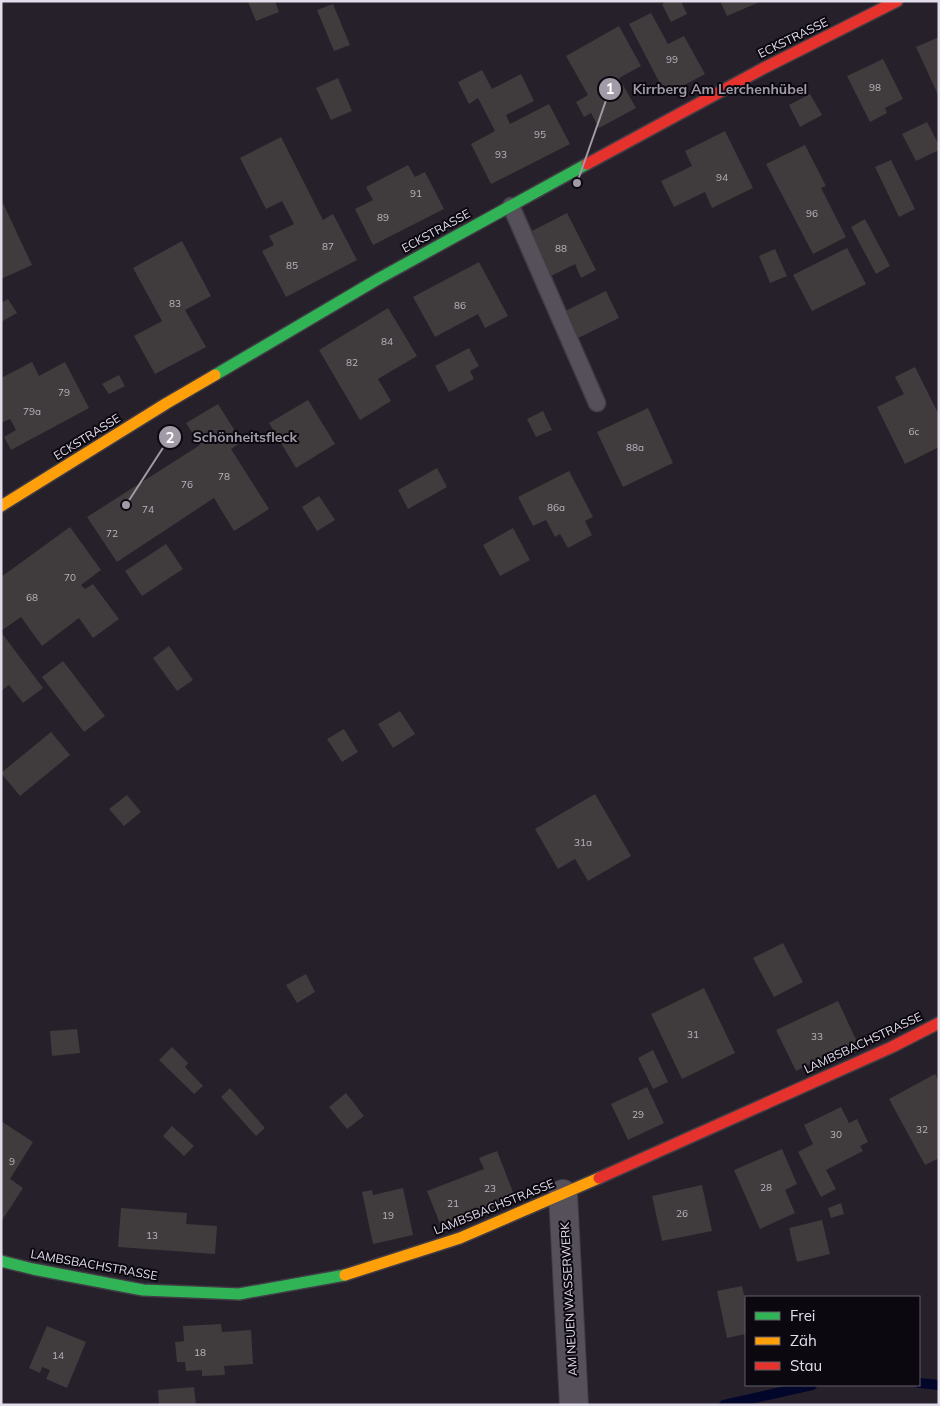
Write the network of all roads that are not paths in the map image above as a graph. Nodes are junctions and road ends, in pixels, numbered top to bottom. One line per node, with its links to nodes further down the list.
1 (897, 1): 2 (street, ECKSTRASSE)
2 (511, 206): 3 (lane); 4 (street, ECKSTRASSE)
3 (597, 403)
4 (1, 506)
5 (939, 1023): 6 (street, LAMBSBACHSTRASSE)
6 (563, 1194): 7 (street, LAMBSBACHSTRASSE); 8 (street, AM NEUEN WASSERWERK)
7 (1, 1261)
8 (574, 1405)

